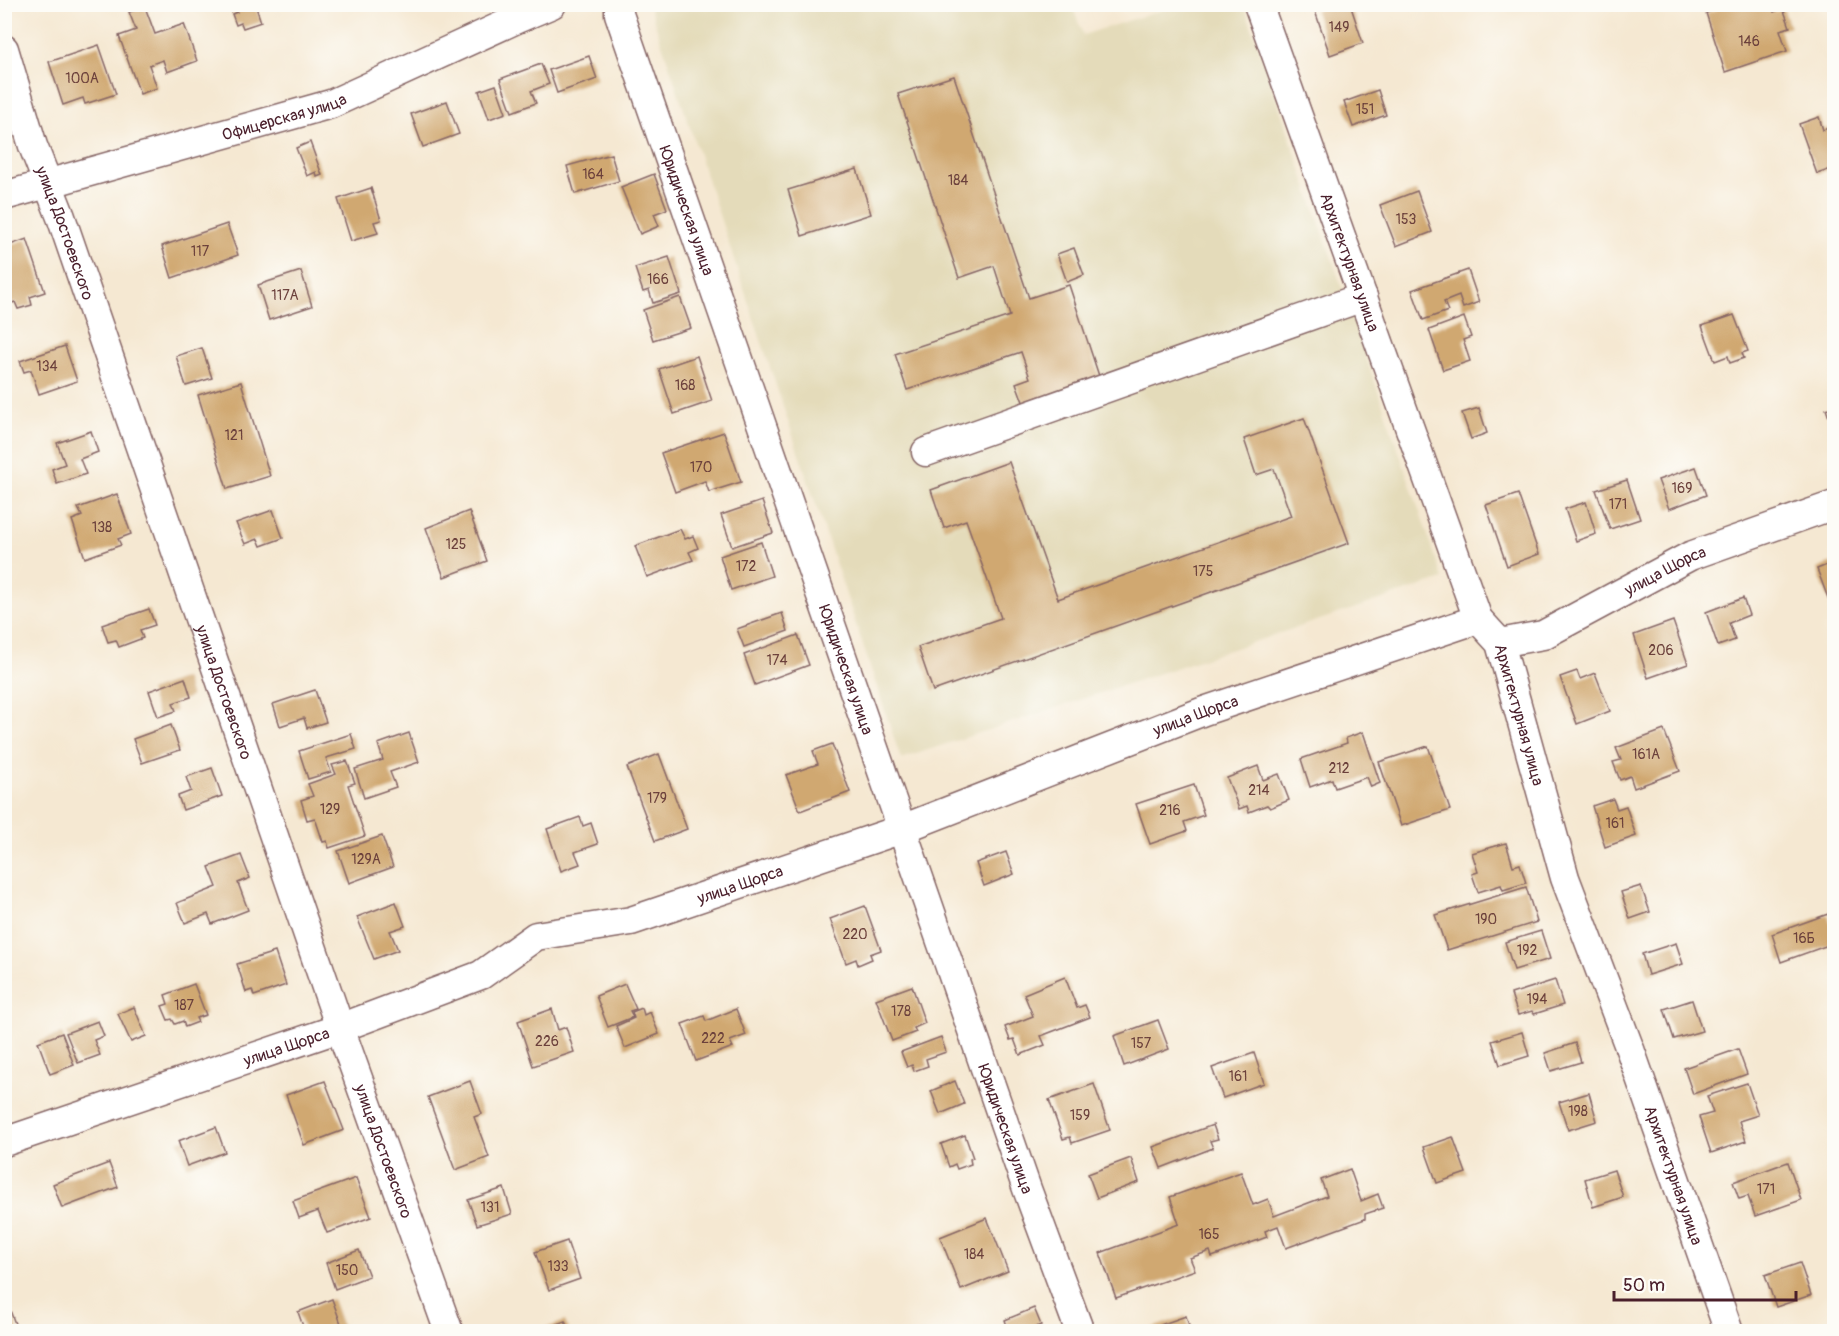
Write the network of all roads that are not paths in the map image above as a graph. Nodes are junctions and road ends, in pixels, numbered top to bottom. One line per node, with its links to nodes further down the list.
1 (552, 4): 5 (street, Офицерская улица)
2 (619, 4): 12 (street, Юридическая улица)
3 (1258, 4): 7 (street, Архитектурная улица)
4 (4, 49): 5 (street, улица Достоевского)
5 (48, 183): 6 (street, Офицерская улица); 13 (street, улица Достоевского)
6 (4, 196)
7 (1363, 297): 8 (street); 10 (street, Архитектурная улица)
8 (926, 452)
9 (1834, 505): 11 (street, улица Щорса)
10 (1478, 619): 11 (street, Архитектурная улица); 12 (street, улица Щорса)
11 (1500, 643): 17 (street, Архитектурная улица)
12 (902, 829): 13 (street, улица Щорса); 16 (street, Юридическая улица)
13 (340, 1028): 14 (street, улица Щорса); 15 (street, улица Достоевского)
14 (4, 1142)
15 (449, 1332)
16 (1080, 1332)
17 (1729, 1332)

